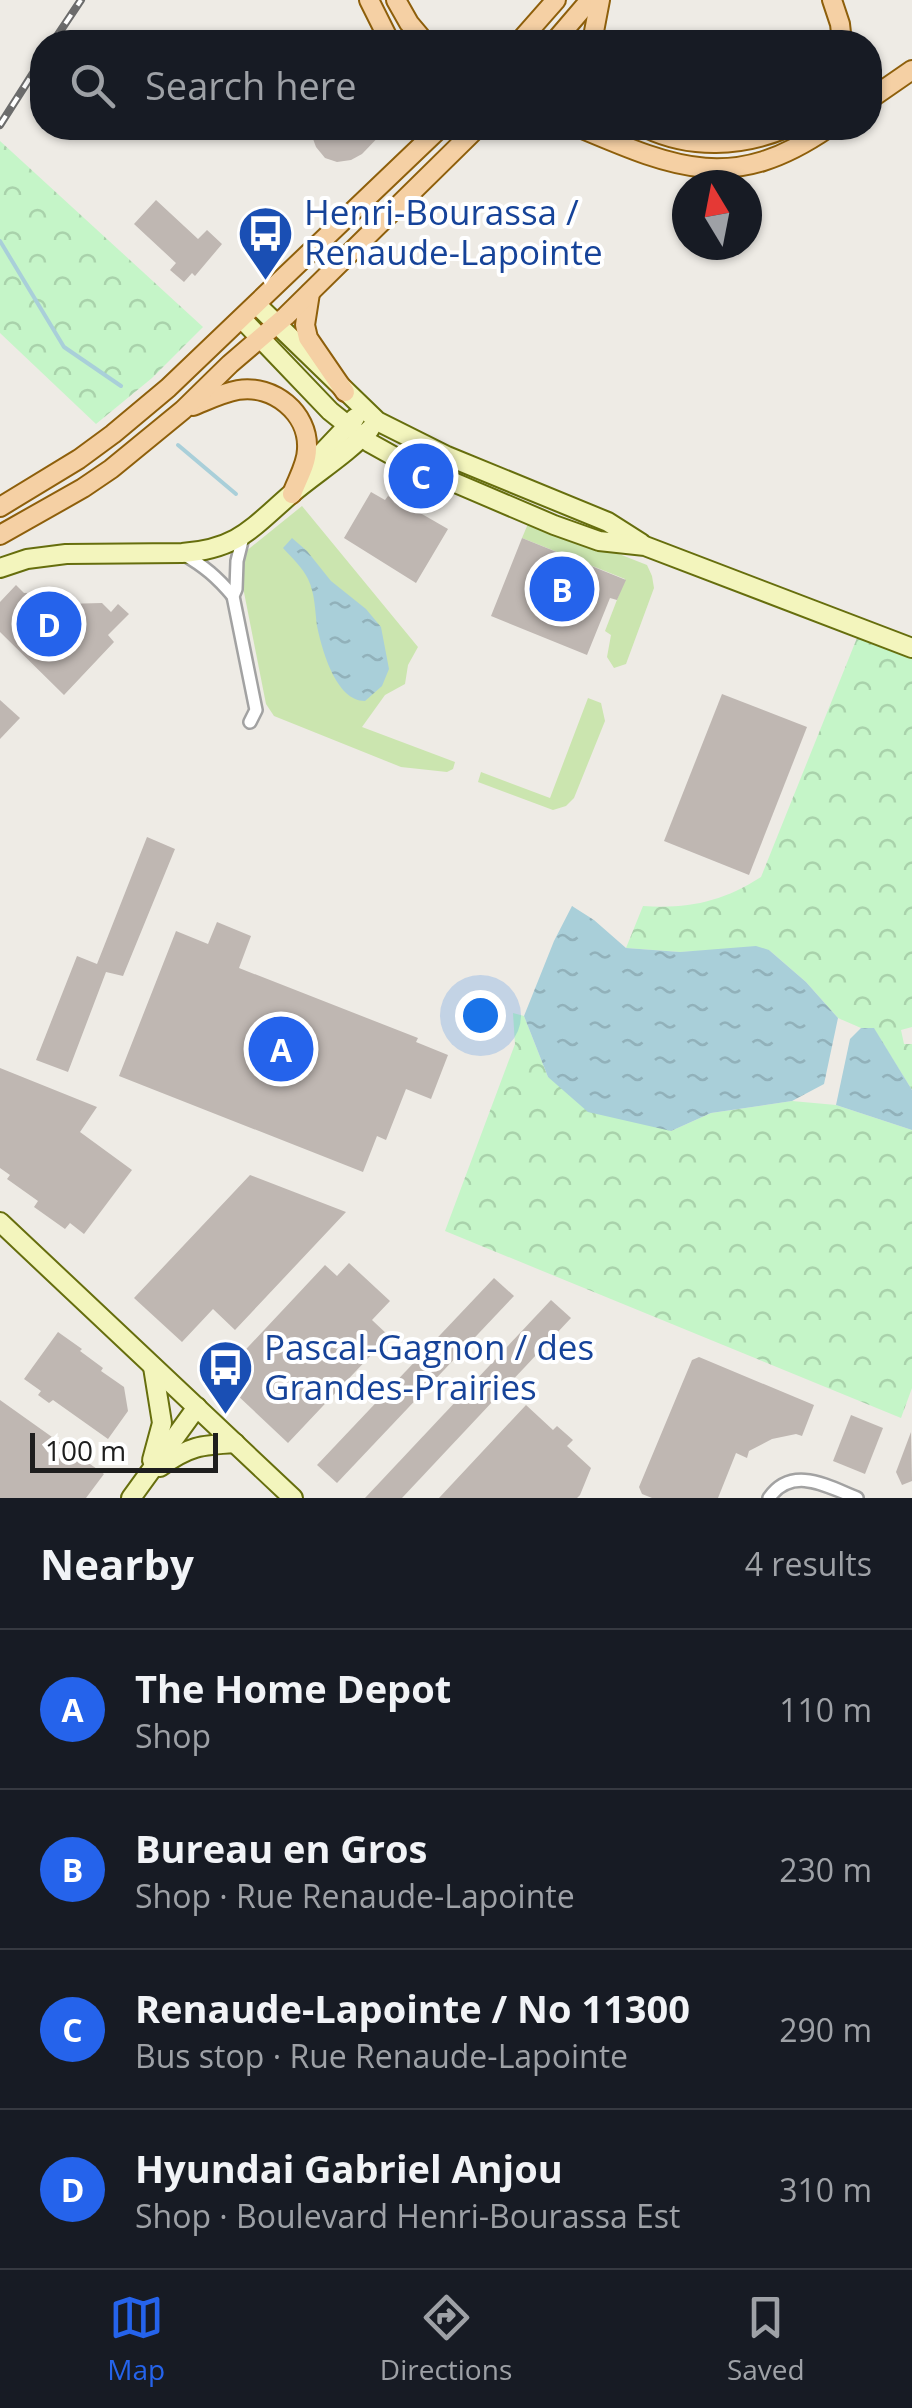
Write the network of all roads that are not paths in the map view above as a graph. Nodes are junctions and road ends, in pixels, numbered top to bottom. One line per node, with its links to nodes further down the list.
1 (369, 0): 7 (main road)
2 (396, 0): 8 (main road)
3 (556, 0): 9 (main road)
4 (590, 0): 10 (main road)
5 (600, 0): 11 (main road)
6 (832, 0): 12 (main road)
7 (384, 30)
8 (414, 30)
9 (529, 30)
10 (564, 30)
11 (594, 30)
12 (841, 30)
13 (912, 70): 14 (main road)
14 (882, 91)
15 (428, 140): 22 (main road)
16 (465, 140): 21 (main road)
17 (610, 140): 20 (main road)
18 (683, 140): 19 (main road)
19 (747, 140)
20 (809, 140)
21 (310, 293): 24 (main road); 26 (main road)
22 (257, 305): 23 (main road); 24 (street)
23 (242, 320): 25 (street); 31 (main road)
24 (276, 325): 25 (main road); 26 (street)
25 (261, 339): 27 (main road); 29 (street)
26 (345, 392): 28 (street)
27 (183, 410): 30 (main road); 32 (main road)
28 (370, 416): 29 (street); 34 (street)
29 (354, 432): 30 (street); 34 (street)
30 (292, 494): 33 (street)
31 (0, 507)
32 (0, 535)
33 (243, 537): 35 (street); 37 (street)
34 (645, 546): 38 (street)
35 (182, 554): 36 (street); 37 (street)
36 (0, 568)
37 (233, 596): 39 (street)
38 (912, 648)
39 (250, 722)
40 (0, 1222): 41 (street)
41 (153, 1367): 42 (street); 44 (street)
42 (197, 1407): 43 (street); 44 (street)
43 (235, 1443): 44 (street); 46 (street)
44 (147, 1475): 45 (street)
45 (131, 1498)
46 (293, 1498)
47 (769, 1498): 48 (street)
48 (856, 1498)

